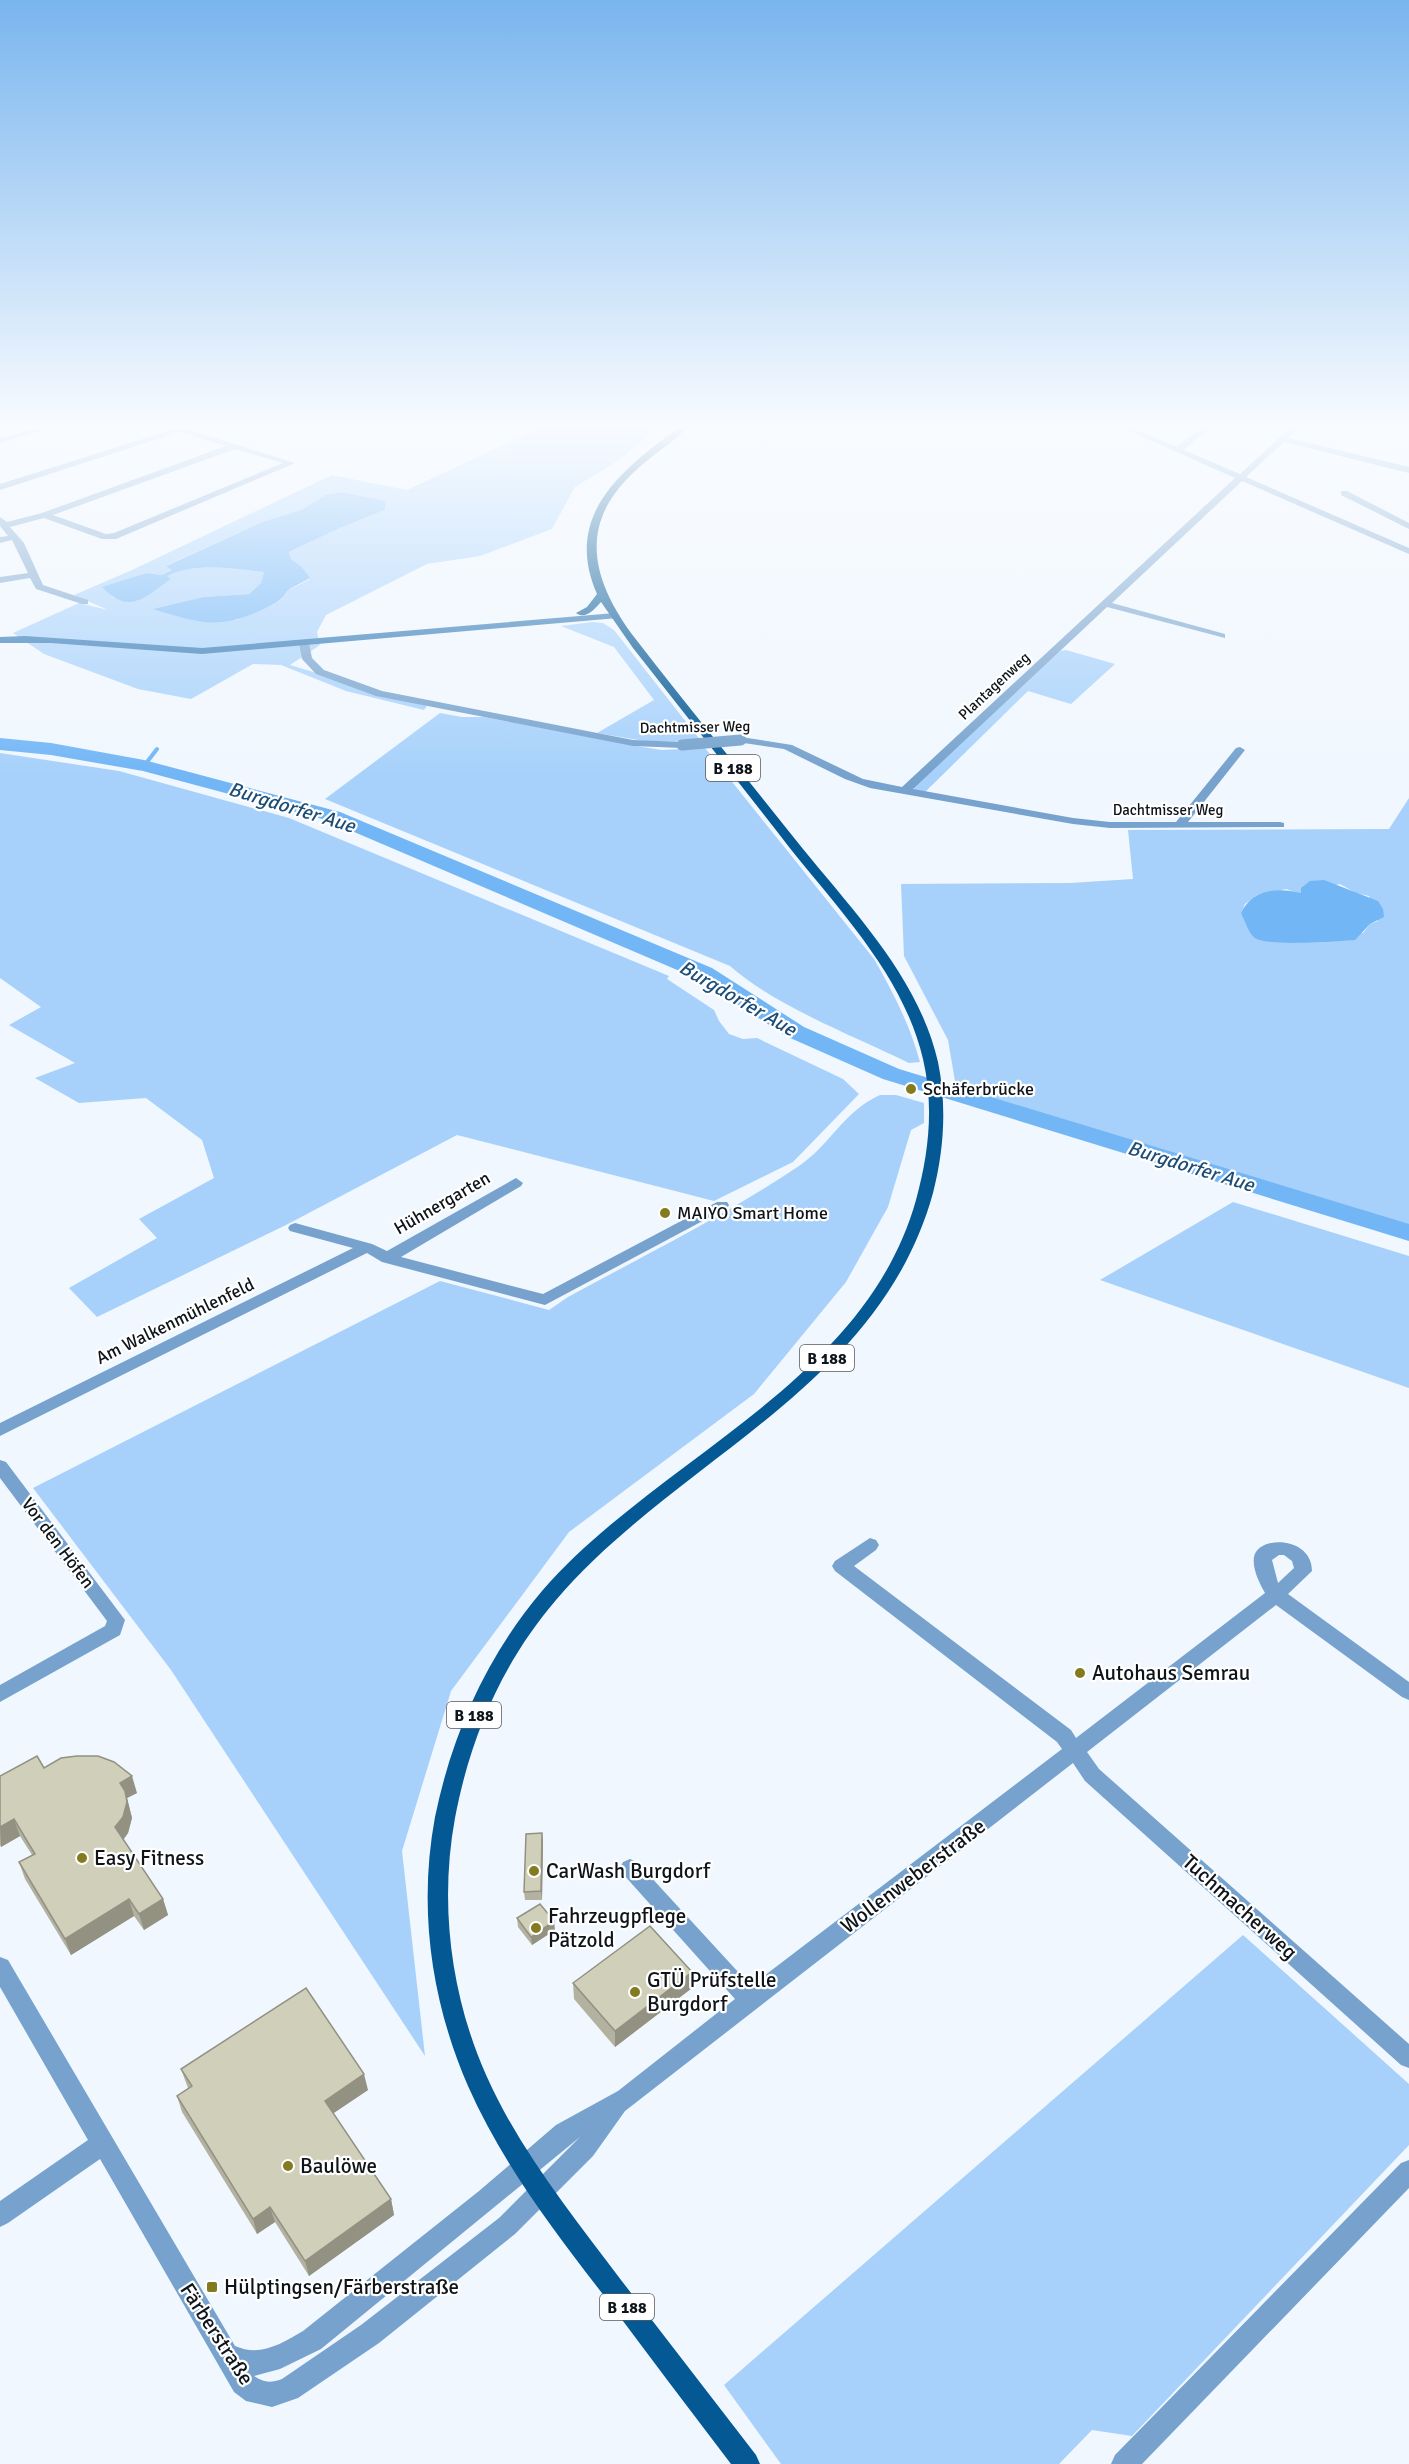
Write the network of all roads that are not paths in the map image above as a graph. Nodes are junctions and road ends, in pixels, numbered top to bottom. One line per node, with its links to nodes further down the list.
1 (18, 544): 8 (street)
2 (591, 544): 10 (main road, B 188)
3 (1169, 544): 12 (street, Plantagenweg)
4 (1393, 544): 6 (street)
5 (1402, 544): 6 (street)
6 (1398, 546): 7 (street)
7 (1409, 551)
8 (34, 575): 9 (street); 11 (street)
9 (0, 580)
10 (602, 596): 13 (main road); 14 (main road, B 188)
11 (84, 602)
12 (1106, 604): 16 (street); 20 (street, Plantagenweg)
13 (580, 613): 14 (street); 15 (street)
14 (613, 613): 15 (street); 40 (main road, B 188)
15 (534, 621): 18 (street)
16 (1222, 636)
17 (0, 640): 18 (street)
18 (304, 644): 20 (street, Dachtmisser Weg, bridge)
19 (1240, 750): 21 (street)
20 (903, 792): 21 (street, Dachtmisser Weg)
21 (1179, 825): 22 (street, Dachtmisser Weg)
22 (1280, 825)
23 (516, 1183): 27 (street, Hühnergarten)
24 (722, 1205): 27 (street)
25 (295, 1228): 26 (street)
26 (367, 1247): 27 (street); 28 (street, Am Walkenmühlenfeld)
27 (387, 1258)
28 (0, 1430)
29 (0, 1466): 32 (street, Vor den Höfen)
30 (870, 1545): 33 (street)
31 (1409, 1692): 33 (street, Wollenweberstraße)
32 (0, 1694)
33 (1075, 1752): 36 (street, Wollenweberstraße); 37 (street, Tuchmacherweg)
34 (630, 1868): 36 (street)
35 (0, 1967): 39 (street, Färberstraße)
36 (750, 2000): 38 (street, Wollenweberstraße)
37 (1409, 2058)
38 (618, 2105): 40 (street, Wollenweberstraße); 42 (street, Wollenweberstraße)
39 (102, 2144): 43 (street); 44 (street, Färberstraße)
40 (524, 2166): 42 (main road, B 188); 44 (street, Wollenweberstraße)
41 (1409, 2171): 46 (street)
42 (542, 2192): 44 (street, Färberstraße); 45 (main road, B 188)
43 (0, 2215)
44 (226, 2355)
45 (747, 2464)
46 (1124, 2464)

